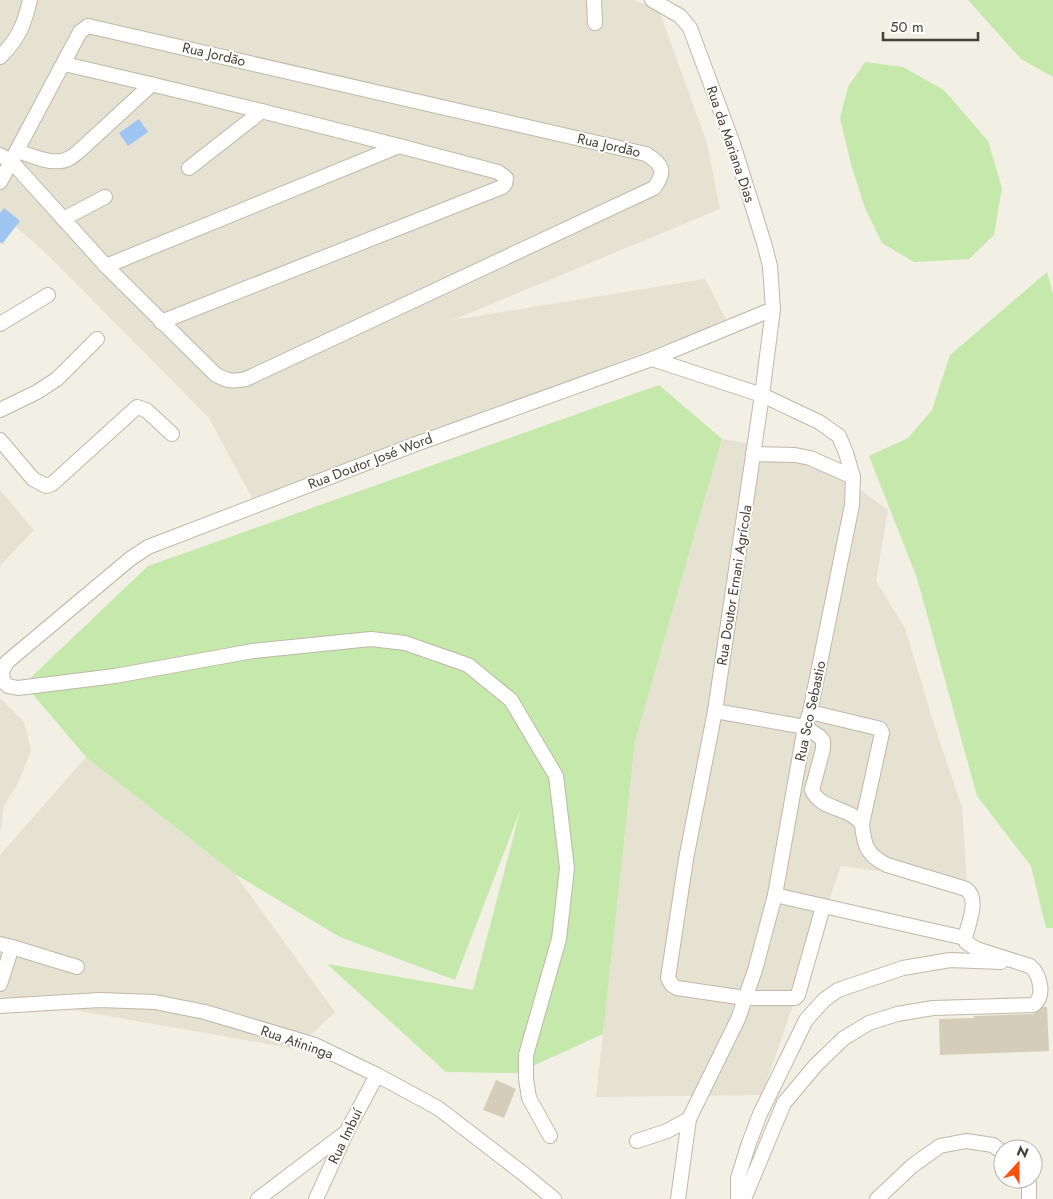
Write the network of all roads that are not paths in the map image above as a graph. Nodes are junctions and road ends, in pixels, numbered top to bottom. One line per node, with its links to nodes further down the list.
1 (30, 0): 5 (street)
2 (594, 0): 4 (street)
3 (652, 0): 17 (street, Rua da Mariana Dias)
4 (595, 24)
5 (0, 57)
6 (64, 64): 7 (street); 10 (street, Rua Jordão); 18 (street, Rua Jordão)
7 (152, 84): 8 (street); 10 (street)
8 (262, 111): 9 (street); 11 (street)
9 (398, 146): 15 (street); 18 (street)
10 (10, 156): 12 (street, Rua Jordão); 14 (street, Rua Jordão)
11 (189, 168)
12 (0, 182)
13 (105, 198): 14 (street)
14 (63, 219): 15 (street, Rua Jordão)
15 (106, 266): 18 (street, Rua Jordão)
16 (48, 295): 19 (street)
17 (773, 309): 21 (street, Rua Doutor José Word); 22 (street, Rua Doutor Ernani Agrícola)
18 (161, 322)
19 (0, 324)
20 (97, 339): 23 (street)
21 (652, 359): 22 (street, Rua Sco Sebastio); 44 (street, Rua Doutor José Word)
22 (762, 395): 26 (street, Rua Doutor Ernani Agrícola); 27 (street, Rua Sco Sebastio)
23 (0, 410)
24 (172, 434): 25 (street)
25 (0, 440)
26 (754, 454): 27 (street); 28 (street, Rua Doutor Ernani Agrícola)
27 (853, 477): 29 (street, Rua Sco Sebastio)
28 (715, 711): 30 (street); 39 (street, Rua Doutor Ernani Agrícola)
29 (810, 712): 30 (street, Rua Sco Sebastio); 31 (street)
30 (805, 727): 31 (street); 32 (street, Rua Sco Sebastio)
31 (862, 824): 34 (street)
32 (774, 895): 33 (street); 39 (street, Rua Sco Sebastio)
33 (823, 907): 34 (street); 39 (street)
34 (964, 938): 36 (street)
35 (6, 945): 37 (street); 38 (street)
36 (1024, 963): 51 (street); 52 (street)
37 (77, 967)
38 (0, 984)
39 (745, 998): 42 (street, Rua Sco Sebastio)
40 (0, 1006): 41 (street, Rua Atininga)
41 (377, 1075): 43 (street, Rua Imbuí); 49 (street, Rua Atininga)
42 (689, 1119): 45 (street); 50 (street, Rua Sco Sebastio)
43 (346, 1132): 47 (street); 48 (street, Rua Imbuí)
44 (550, 1136)
45 (637, 1141)
46 (993, 1146): 53 (street)
47 (258, 1199)
48 (316, 1199)
49 (554, 1199)
50 (678, 1199)
51 (738, 1199)
52 (744, 1199)
53 (877, 1199)

